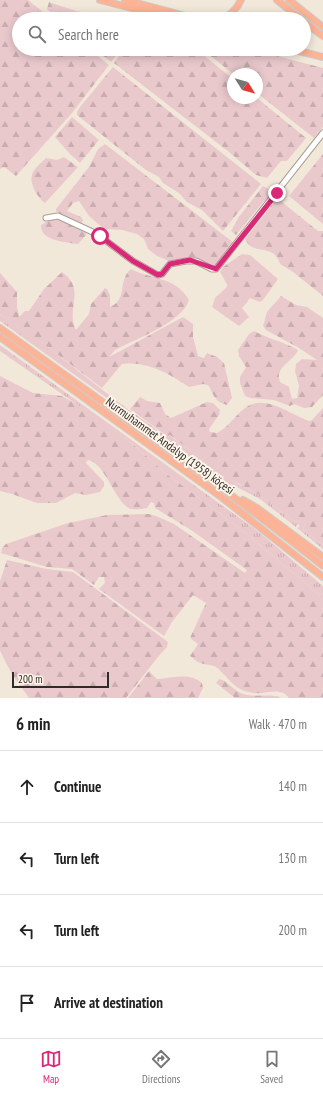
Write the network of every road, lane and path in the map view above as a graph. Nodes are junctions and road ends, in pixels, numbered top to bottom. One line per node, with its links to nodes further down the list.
1 (100, 0): 6 (main road)
2 (125, 0): 7 (main road)
3 (241, 0): 8 (main road)
4 (277, 0): 9 (main road)
5 (289, 0): 10 (main road)
6 (147, 12)
7 (170, 12)
8 (233, 12)
9 (292, 12)
10 (304, 12)
11 (311, 17): 13 (main road)
12 (311, 27): 14 (main road)
13 (323, 27)
14 (323, 36)
15 (311, 54): 16 (main road)
16 (323, 57)
17 (323, 133): 18 (street)
18 (46, 218)
19 (0, 328): 21 (main road, Nurmuhammet Andalyp (1958) köçesi)
20 (0, 337): 24 (main road, Nurmuhammet Andalyp (1958) köçesi)
21 (224, 489): 22 (main road); 23 (main road, Nurmuhammet Andalyp (1958) köçesi)
22 (323, 557)
23 (323, 566)
24 (323, 577)

